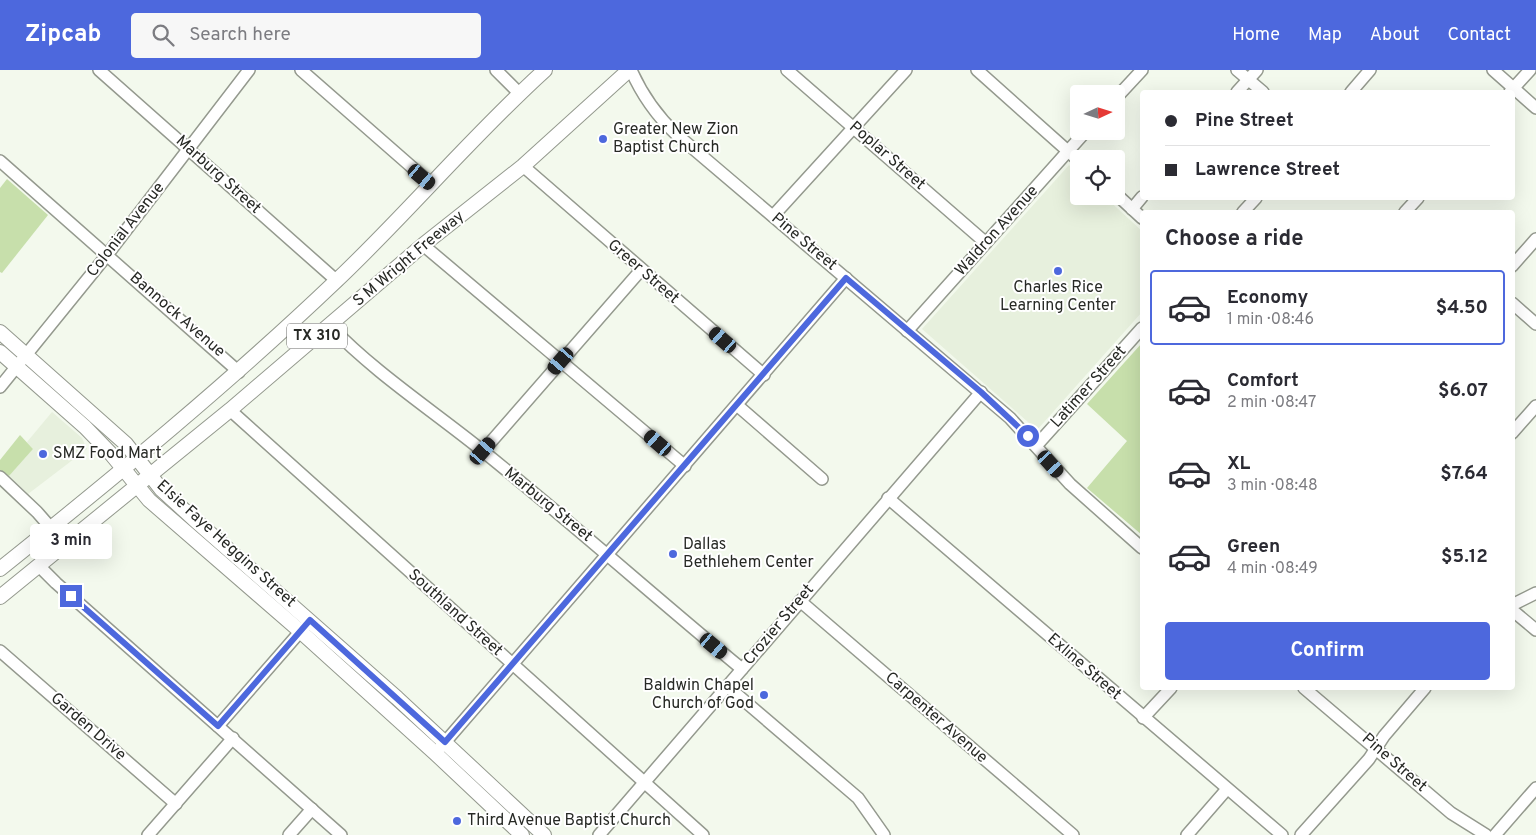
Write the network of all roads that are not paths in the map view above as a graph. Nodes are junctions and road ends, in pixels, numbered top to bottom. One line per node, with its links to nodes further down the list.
1 (99, 70): 27 (street, Marburg Street)
2 (250, 70): 27 (street, Colonial Avenue)
3 (301, 70): 31 (street)
4 (496, 70): 23 (street)
5 (545, 70): 23 (main road, S M Wright Freeway / TX 310)
6 (630, 70): 30 (main road, S M Wright Freeway / TX 310); 39 (street, Pine Street)
7 (787, 70): 25 (street, Poplar Street)
8 (906, 70): 25 (street)
9 (977, 70): 28 (street)
10 (1142, 70): 17 (street)
11 (1237, 70): 16 (street)
12 (1257, 70): 16 (street)
13 (1370, 70): 20 (street)
14 (1493, 70): 21 (street)
15 (1530, 70): 21 (street)
16 (1248, 80): 18 (street); 19 (street)
17 (1125, 88)
18 (1239, 90)
19 (1260, 90)
20 (1352, 90)
21 (1512, 90)
22 (1515, 92): 24 (street)
23 (519, 93): 31 (main road, S M Wright Freeway / TX 310)
24 (1536, 108)
25 (854, 127): 39 (street); 42 (street, Poplar Street)
26 (1078, 140): 28 (street, Waldron Avenue)
27 (190, 149): 44 (street, Colonial Avenue); 48 (street, Marburg Street)
28 (1068, 152): 42 (street, Waldron Avenue)
29 (0, 161): 44 (street, Bannock Avenue)
30 (523, 166): 43 (main road, S M Wright Freeway / TX 310); 46 (street, Greer Street)
31 (430, 183): 48 (main road, S M Wright Freeway / TX 310)
32 (1140, 199): 36 (street)
33 (1254, 200): 37 (street)
34 (1416, 200): 38 (street)
35 (1125, 202): 36 (street)
36 (1132, 209): 40 (street)
37 (1245, 210)
38 (1407, 210)
39 (773, 216): 47 (street, Pine Street)
40 (1140, 216)
41 (1536, 239): 45 (street)
42 (986, 244): 53 (street, Waldron Avenue)
43 (423, 245): 51 (main road, S M Wright Freeway / TX 310); 57 (street)
44 (107, 255): 56 (street, Colonial Avenue); 59 (street, Bannock Avenue)
45 (1515, 263)
46 (641, 270): 57 (street); 60 (street, Greer Street)
47 (846, 278): 53 (street, Pine Street); 60 (street)
48 (337, 280): 59 (main road, S M Wright Freeway / TX 310)
49 (1515, 306): 50 (street)
50 (1536, 324)
51 (330, 325): 65 (main road, S M Wright Freeway / TX 310); 68 (street, Marburg Street)
52 (1140, 330): 67 (street, Latimer Street)
53 (907, 331): 62 (street, Pine Street)
54 (0, 332): 56 (main road, Elsie Faye Heggins Street)
55 (0, 352): 58 (main road, Elsie Faye Heggins Street)
56 (27, 355): 58 (street, Colonial Avenue); 69 (main road, Elsie Faye Heggins Street)
57 (561, 361): 68 (street); 70 (street)
58 (18, 367): 61 (street, Colonial Avenue); 71 (main road, Elsie Faye Heggins Street)
59 (239, 372): 69 (main road, S M Wright Freeway / TX 310)
60 (764, 375): 63 (street)
61 (0, 387)
62 (981, 392): 67 (street, Pine Street); 76 (street, Crozier Street)
63 (738, 406): 70 (street); 74 (street)
64 (1536, 406): 66 (street)
65 (230, 410): 72 (main road, S M Wright Freeway / TX 310); 91 (street, Southland Street)
66 (1515, 430)
67 (1036, 446): 78 (street, Pine Street)
68 (483, 451): 79 (street, Marburg Street)
69 (136, 457): 71 (main road, S M Wright Freeway / TX 310); 72 (main road, Elsie Faye Heggins Street)
70 (685, 466): 79 (street)
71 (123, 468): 75 (main road, Elsie Faye Heggins Street); 77 (main road, S M Wright Freeway / TX 310)
72 (151, 476): 75 (main road, S M Wright Freeway / TX 310); 87 (main road, Elsie Faye Heggins Street)
73 (0, 477): 77 (street)
74 (822, 479)
75 (138, 486): 80 (main road, S M Wright Freeway / TX 310); 89 (main road, Elsie Faye Heggins Street)
76 (888, 498): 84 (street, Crozier Street); 97 (street, Exline Street)
77 (51, 528): 81 (main road, S M Wright Freeway / TX 310)
78 (1140, 546)
79 (607, 553): 91 (street); 92 (street, Marburg Street)
80 (40, 567): 83 (main road, S M Wright Freeway / TX 310); 98 (street)
81 (0, 569)
82 (1536, 592): 85 (street)
83 (0, 597)
84 (800, 600): 92 (street, Crozier Street); 116 (street, Carpenter Avenue)
85 (1515, 603)
86 (1515, 612): 88 (street)
87 (310, 620): 89 (street); 100 (main road, Elsie Faye Heggins Street)
88 (1536, 630)
89 (300, 631): 98 (street); 102 (main road, Elsie Faye Heggins Street)
90 (0, 651): 106 (street, Garden Drive)
91 (512, 665): 100 (street); 103 (street, Southland Street)
92 (742, 669): 93 (street, Crozier Street)
93 (727, 686): 103 (street, Crozier Street); 115 (street)
94 (1169, 690): 97 (street)
95 (1306, 690): 101 (street, Pine Street)
96 (1423, 690): 101 (street)
97 (1143, 718): 105 (street, Exline Street)
98 (218, 726): 99 (street)
99 (233, 738): 106 (street); 107 (street)
100 (445, 742): 102 (street); 112 (main road, Elsie Faye Heggins Street)
101 (1377, 748): 119 (street); 120 (street, Pine Street)
102 (435, 753): 111 (main road, Elsie Faye Heggins Street)
103 (645, 782): 113 (street, Crozier Street); 114 (street, Southland Street)
104 (1536, 788): 121 (street)
105 (1227, 789): 117 (street); 118 (street, Exline Street)
106 (176, 804): 108 (street)
107 (312, 809): 109 (street); 110 (street)
108 (148, 835)
109 (289, 835)
110 (341, 835)
111 (522, 835)
112 (544, 835)
113 (598, 835)
114 (704, 835)
115 (884, 835)
116 (1072, 835)
117 (1187, 835)
118 (1282, 835)
119 (1301, 835)
120 (1486, 835)
121 (1495, 835)

